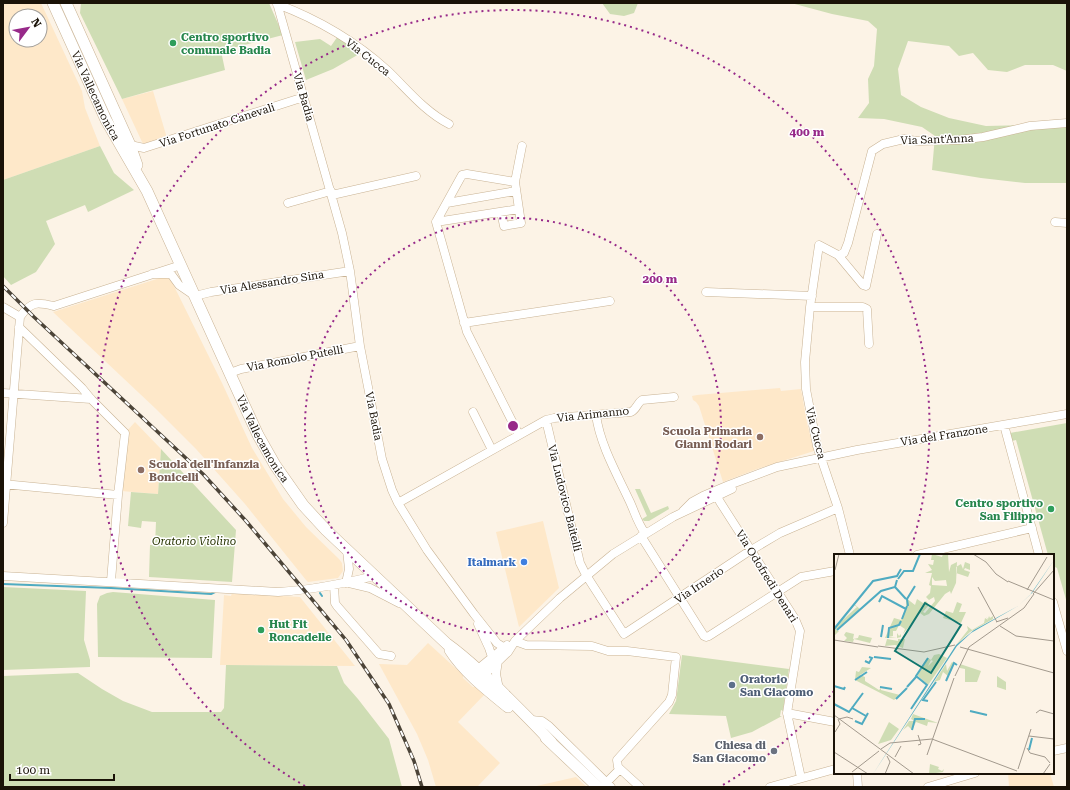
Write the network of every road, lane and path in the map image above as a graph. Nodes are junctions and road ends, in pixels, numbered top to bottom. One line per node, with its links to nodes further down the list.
1 (53, 3): 11 (main road, Via Vallecamonica)
2 (66, 3): 7 (main road, Via Vallecamonica)
3 (277, 3): 4 (street, Via Badia); 6 (street, Via Cucca)
4 (304, 97): 7 (street, Via Fortunato Canevali); 13 (street, Via Badia)
5 (1067, 123): 22 (street, Via Sant'Anna)
6 (449, 124)
7 (130, 146): 11 (main road, Via Vallecamonica)
8 (522, 146): 10 (street)
9 (416, 176): 13 (street)
10 (515, 182): 12 (street); 15 (street)
11 (144, 186): 23 (main road, Via Vallecamonica)
12 (516, 192): 15 (street); 16 (street)
13 (331, 193): 14 (street); 24 (street, Via Badia)
14 (288, 203)
15 (447, 203): 18 (street)
16 (519, 209): 17 (street); 17 (street)
17 (501, 212): 18 (street)
18 (436, 222): 33 (street)
19 (1055, 222): 20 (street)
20 (1067, 223)
21 (877, 234): 22 (street)
22 (838, 255): 28 (street, Via Cucca)
23 (180, 265): 25 (street); 27 (main road, Via Vallecamonica)
24 (350, 271): 27 (street, Via Alessandro Sina); 36 (street, Via Badia)
25 (152, 274): 27 (street); 32 (street)
26 (706, 292): 28 (street)
27 (195, 296): 37 (main road, Via Vallecamonica)
28 (812, 296): 31 (street, Via Cucca)
29 (610, 301): 33 (street)
30 (3, 307): 32 (street)
31 (810, 307): 35 (street); 49 (street, Via Cucca)
32 (20, 317): 34 (street)
33 (464, 323): 47 (street)
34 (19, 327): 39 (street); 41 (street)
35 (869, 344)
36 (360, 346): 37 (street, Via Romolo Putelli); 53 (street, Via Badia)
37 (230, 373): 58 (main road, Via Vallecamonica)
38 (3, 393): 39 (street)
39 (13, 394): 41 (street); 50 (street)
40 (674, 397): 44 (street, Via Arimanno)
41 (91, 399): 52 (street)
42 (473, 412): 48 (street)
43 (1067, 414): 46 (street, Via del Franzone)
44 (596, 415): 45 (street, Via Arimanno); 57 (street)
45 (546, 420): 47 (street, Via Arimanno); 64 (street, Via Ludovico Baitelli)
46 (1004, 425): 49 (street, Via del Franzone); 56 (street)
47 (519, 434): 48 (street, Via Arimanno)
48 (492, 450): 53 (street, Via Arimanno)
49 (821, 457): 51 (street, Via del Franzone); 54 (street, Via Cucca)
50 (5, 484): 52 (street); 55 (street)
51 (716, 493): 57 (street, Via del Franzone); 59 (street, Via Odofredi Denari)
52 (118, 495): 67 (street)
53 (398, 503): 74 (street, Via Badia)
54 (838, 508): 59 (street, Via Irnerio); 60 (street, Via Cucca)
55 (3, 523)
56 (1032, 528): 61 (street); 62 (street)
57 (643, 535): 64 (street, Via del Franzone); 71 (street)
58 (347, 550): 66 (main road, Via Vallecamonica); 68 (street)
59 (751, 550): 70 (street, Via Odofredi Denari); 71 (street, Via Irnerio)
60 (850, 554)
61 (921, 554)
62 (1040, 554)
63 (834, 571): 70 (street)
64 (586, 575): 71 (street, Via Irnerio); 75 (street, Via del Franzone)
65 (3, 576): 67 (street)
66 (374, 576): 68 (street); 73 (main road, Via Vallecamonica)
67 (111, 581): 69 (street)
68 (346, 583): 69 (street); 73 (street)
69 (334, 585): 78 (street)
70 (778, 591): 71 (street); 82 (street, Via Odofredi Denari)
71 (680, 597)
72 (1054, 606): 77 (street)
73 (411, 610): 80 (main road, Via Vallecamonica)
74 (474, 614): 76 (street, Via Badia); 79 (street, Via Badia)
75 (514, 641): 76 (street); 79 (street); 88 (street)
76 (503, 647): 79 (street)
77 (1067, 651)
78 (391, 656)
79 (495, 659): 80 (street); 81 (street)
80 (478, 675): 81 (main road, Via Vallecamonica); 85 (main road, Via Vallecamonica)
81 (499, 690): 83 (main road, Via Vallecamonica)
82 (787, 713): 84 (street); 92 (street, Via Odofredi Denari)
83 (531, 720): 85 (main road, Via Vallecamonica); 93 (street, Via Vallecamonica)
84 (834, 722)
85 (551, 742): 93 (main road, Via Vallecamonica)
86 (1067, 748): 87 (street)
87 (1054, 751)
88 (620, 769): 93 (street); 94 (street)
89 (834, 769): 92 (street)
90 (856, 774): 96 (street)
91 (972, 774): 97 (street)
92 (801, 778): 95 (street)
93 (604, 786)
94 (640, 787)
95 (770, 787)
96 (858, 787)
97 (928, 787)

